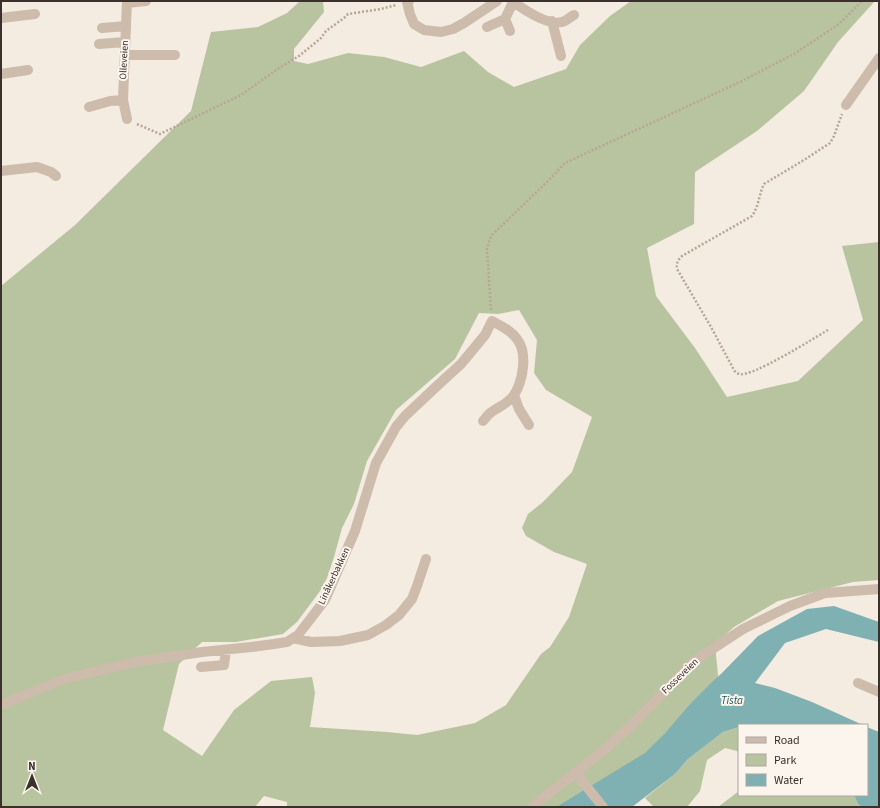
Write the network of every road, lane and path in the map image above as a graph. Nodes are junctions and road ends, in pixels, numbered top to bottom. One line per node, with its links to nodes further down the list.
1 (146, 1): 5 (street)
2 (408, 1): 3 (street); 27 (path)
3 (497, 1)
4 (862, 1): 30 (path)
5 (127, 2): 12 (street, Olleveien)
6 (517, 2): 10 (street); 11 (street)
7 (35, 14): 9 (street)
8 (574, 15): 11 (street)
9 (1, 18)
10 (505, 19): 13 (street); 15 (street)
11 (552, 21): 20 (street)
12 (126, 26): 14 (street); 16 (street, Olleveien)
13 (487, 27)
14 (102, 28)
15 (510, 31)
16 (125, 42): 17 (street); 18 (street, Olleveien)
17 (99, 44)
18 (125, 55): 19 (street); 24 (street, Olleveien)
19 (175, 55)
20 (561, 56)
21 (879, 58): 25 (street)
22 (28, 70): 23 (street)
23 (1, 74)
24 (123, 100): 26 (street); 27 (street, Olleveien)
25 (846, 105): 31 (path)
26 (89, 107)
27 (127, 119)
28 (1, 171): 29 (street)
29 (56, 176)
30 (492, 321): 32 (street); 37 (street, Linåkerbakken)
31 (828, 330)
32 (514, 395): 33 (street); 34 (street)
33 (484, 421)
34 (529, 425)
35 (426, 559): 37 (street)
36 (879, 589): 43 (street, Fosseveien)
37 (293, 638): 38 (street, Linåkerbakken)
38 (226, 650): 39 (street); 42 (street, Linåkerbakken)
39 (201, 667)
40 (858, 683): 41 (street)
41 (879, 692)
42 (1, 705)
43 (575, 772): 44 (street, Fosseveien); 45 (street)
44 (532, 807)
45 (603, 807)

